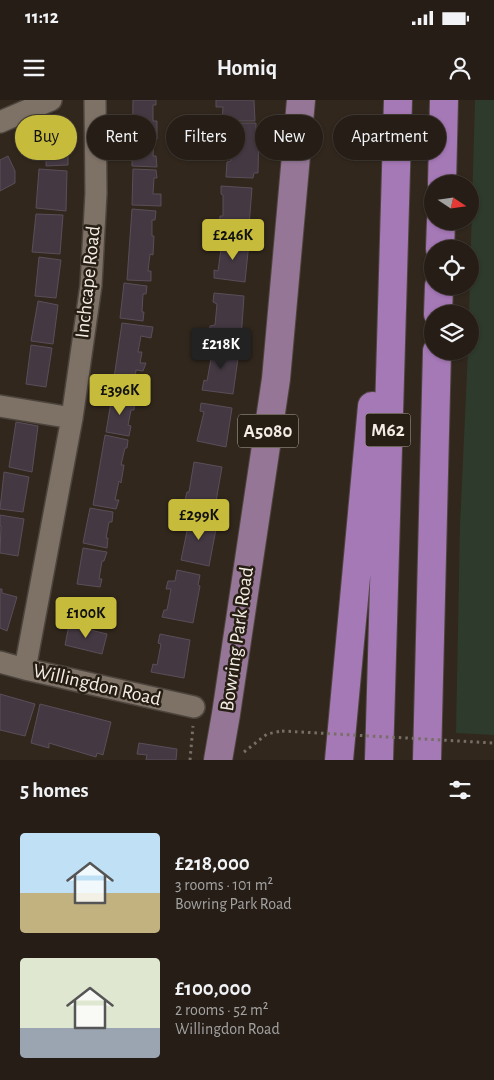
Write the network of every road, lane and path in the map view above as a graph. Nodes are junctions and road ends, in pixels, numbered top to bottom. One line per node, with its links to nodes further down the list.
1 (51, 100): 7 (street)
2 (95, 100): 13 (street, Inchcape Road)
3 (301, 100): 18 (main road, Bowring Park Road / A5080)
4 (398, 100): 6 (highway, M62)
5 (444, 100): 10 (highway)
6 (397, 115)
7 (0, 122)
8 (395, 160): 20 (highway)
9 (396, 160): 21 (highway, M62)
10 (442, 175)
11 (437, 360): 22 (highway, M62)
12 (0, 406): 13 (street)
13 (72, 418): 15 (street, Inchcape Road)
14 (0, 662): 15 (street, Willingdon Road)
15 (25, 669): 16 (street, Willingdon Road)
16 (194, 707): 19 (path)
17 (494, 744): 18 (path, bridge)
18 (230, 757)
19 (190, 760)
20 (339, 760)
21 (380, 760)
22 (427, 760)

